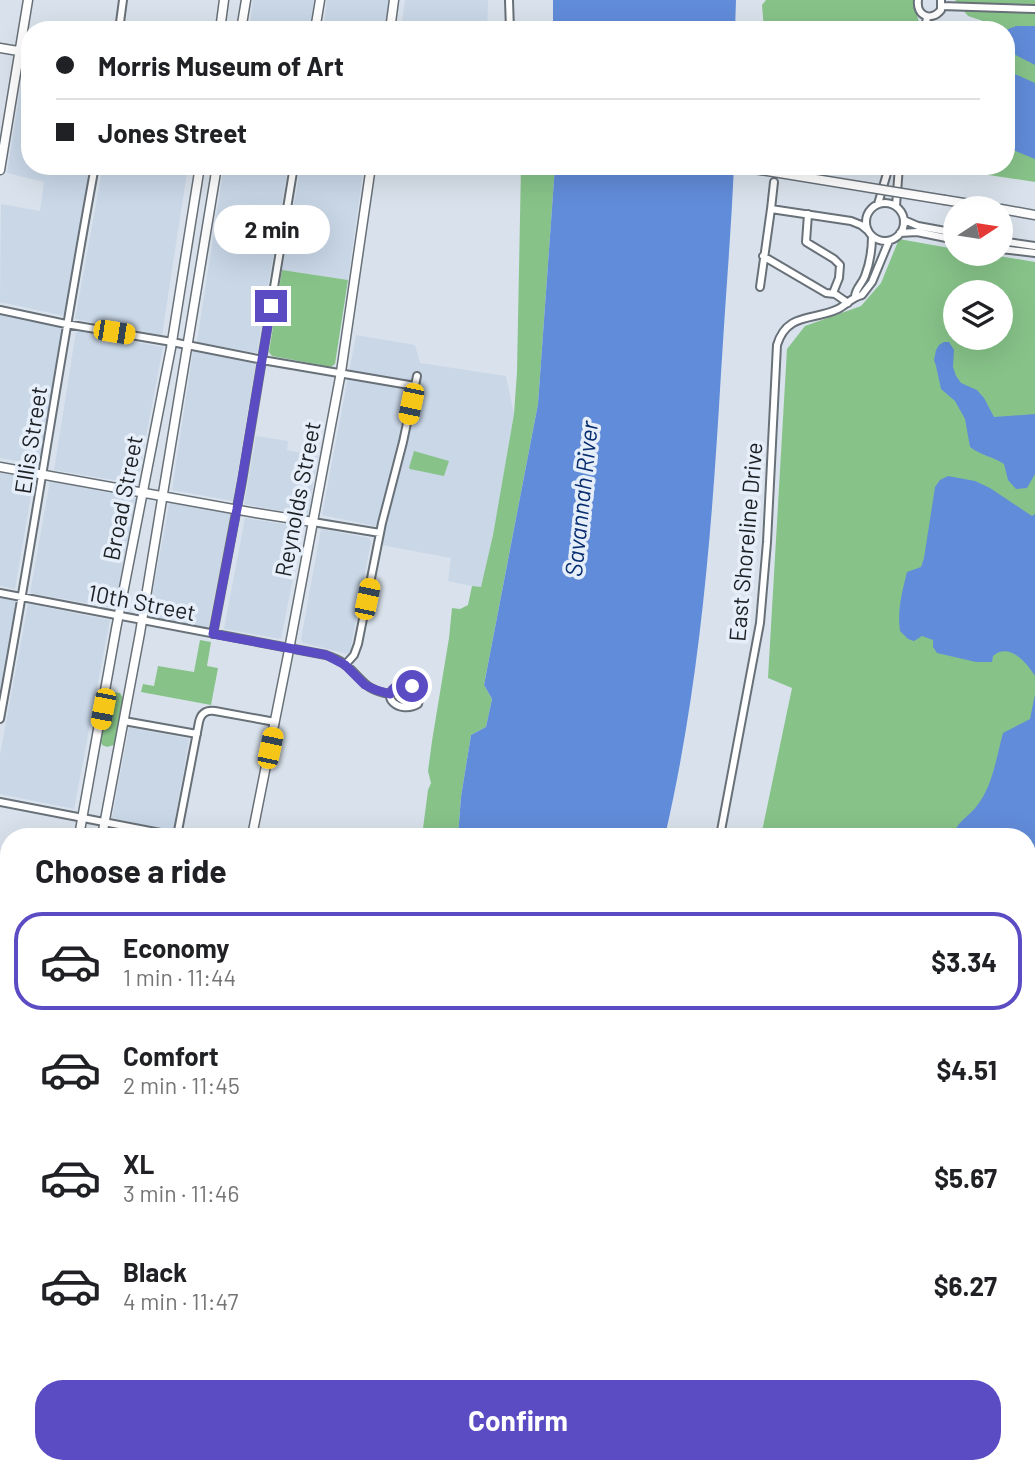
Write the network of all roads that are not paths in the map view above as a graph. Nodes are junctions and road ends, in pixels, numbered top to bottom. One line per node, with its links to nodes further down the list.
1 (28, 0): 12 (main road)
2 (123, 0): 13 (street)
3 (224, 0): 14 (main road)
4 (246, 0): 15 (main road)
5 (320, 0): 16 (main road)
6 (394, 0): 17 (main road)
7 (509, 0): 18 (street)
8 (918, 0): 11 (street)
9 (942, 3): 10 (street); 11 (street)
10 (1035, 9)
11 (927, 17): 19 (street)
12 (27, 21)
13 (120, 21)
14 (221, 21)
15 (242, 21)
16 (316, 21)
17 (391, 21)
18 (510, 21)
19 (926, 21)
20 (0, 48): 21 (main road)
21 (21, 51)
22 (21, 71): 23 (main road)
23 (0, 170)
24 (93, 175): 61 (street, Ellis Street)
25 (198, 175): 43 (main road, Broad Street)
26 (216, 175): 44 (main road, Broad Street)
27 (293, 175): 64 (street)
28 (371, 175): 65 (main road, Reynolds Street)
29 (791, 175): 33 (main road, bridge)
30 (887, 175): 34 (street)
31 (898, 175): 35 (street)
32 (774, 182): 36 (street)
33 (943, 200)
34 (877, 204): 35 (street); 37 (street)
35 (896, 206): 41 (street)
36 (771, 209): 39 (street); 55 (street)
37 (869, 211): 42 (street); 45 (street)
38 (1013, 211): 40 (main road)
39 (808, 214): 42 (street); 57 (street)
40 (1035, 215)
41 (904, 220): 46 (street); 47 (street)
42 (851, 221): 45 (street)
43 (190, 226): 44 (main road); 62 (main road, Broad Street)
44 (207, 229): 63 (main road, Broad Street)
45 (867, 230): 48 (street)
46 (943, 231)
47 (900, 233): 49 (street); 50 (street)
48 (872, 236): 50 (street); 58 (street)
49 (943, 237)
50 (889, 241): 58 (street, East Shoreline Drive)
51 (1013, 243): 52 (street)
52 (1035, 246)
53 (1013, 250): 54 (street)
54 (1035, 253)
55 (764, 256): 56 (street); 57 (street)
56 (760, 287)
57 (833, 293): 59 (street)
58 (855, 296): 59 (street, East Shoreline Drive)
59 (848, 303): 95 (street, East Shoreline Drive)
60 (0, 310): 61 (street)
61 (66, 324): 62 (street); 69 (street, Ellis Street)
62 (172, 342): 63 (street); 70 (main road, Broad Street)
63 (188, 345): 64 (street); 71 (main road, Broad Street)
64 (262, 359): 65 (street); 72 (street)
65 (341, 372): 67 (street); 73 (main road, Reynolds Street)
66 (417, 376): 67 (street)
67 (415, 386): 74 (street)
68 (0, 467): 69 (main road)
69 (44, 474): 70 (main road); 76 (street, Ellis Street)
70 (144, 493): 71 (main road); 77 (main road, Broad Street)
71 (163, 496): 72 (main road); 78 (main road, Broad Street)
72 (237, 509): 73 (main road); 79 (street)
73 (313, 522): 74 (street); 80 (main road, Reynolds Street)
74 (380, 533): 81 (street)
75 (0, 593): 76 (street, 10th Street)
76 (22, 598): 77 (street, 10th Street); 83 (street, Ellis Street)
77 (120, 616): 78 (street, 10th Street); 88 (main road, Broad Street)
78 (141, 620): 79 (street, 10th Street); 84 (main road, Broad Street)
79 (213, 634): 80 (street, 10th Street)
80 (290, 648): 81 (street, 10th Street); 85 (main road, Reynolds Street)
81 (345, 665): 82 (street, 10th Street)
82 (390, 694): 82 (street, 10th Street)
83 (0, 719)
84 (124, 721): 86 (street); 89 (main road, Broad Street)
85 (275, 722): 86 (street); 94 (main road, Reynolds Street)
86 (197, 734): 93 (street)
87 (0, 802): 88 (street)
88 (82, 818): 89 (street); 90 (main road, Broad Street)
89 (105, 822): 91 (main road, Broad Street); 92 (street)
90 (80, 828)
91 (104, 828)
92 (135, 828)
93 (178, 828)
94 (254, 828)
95 (722, 828)

